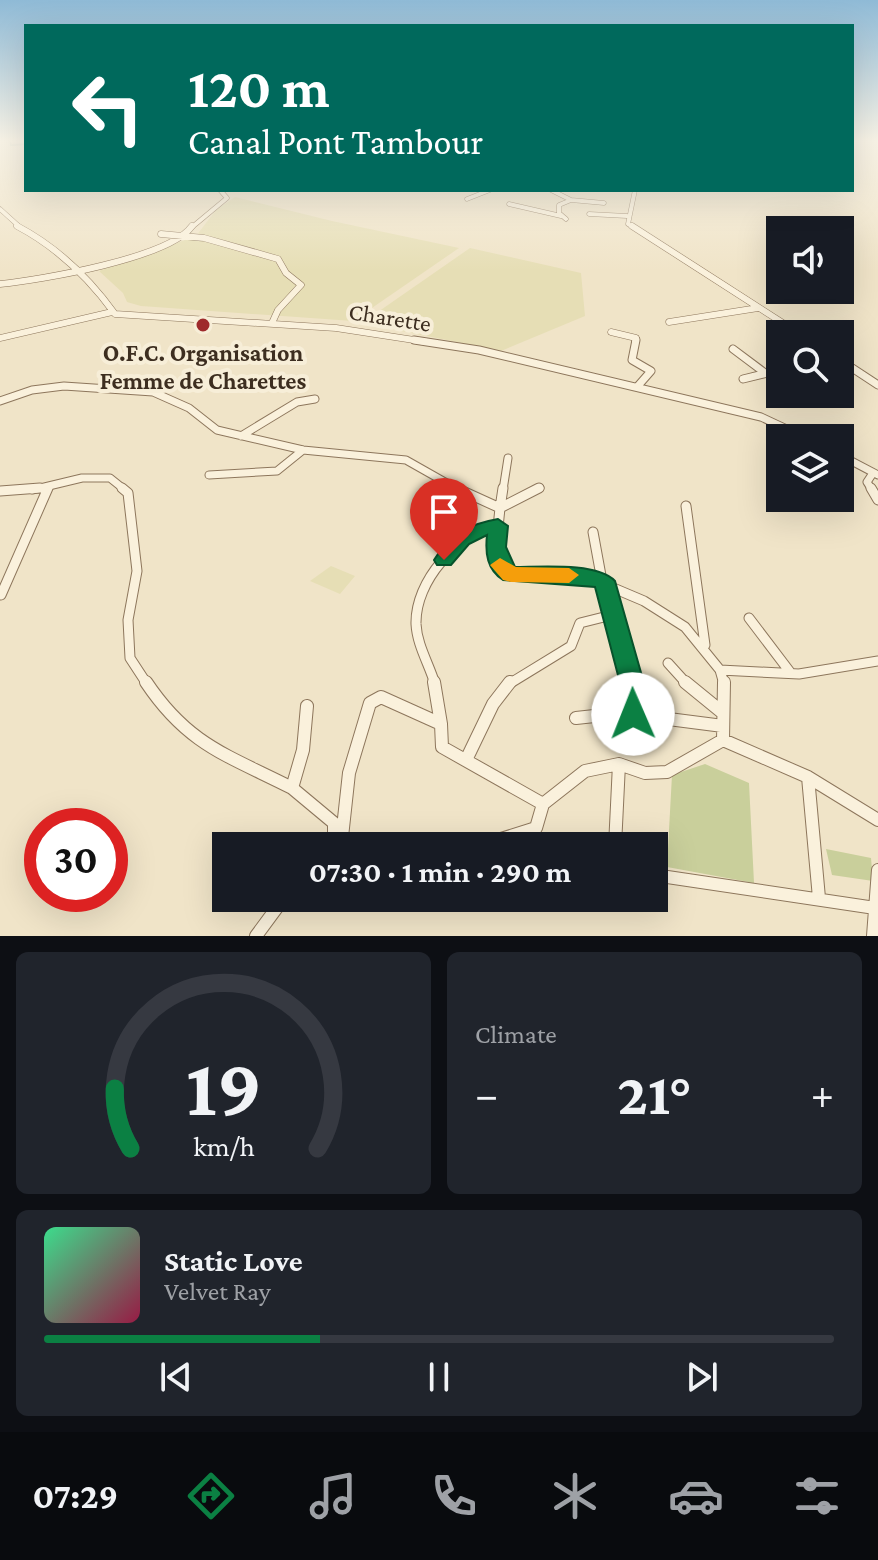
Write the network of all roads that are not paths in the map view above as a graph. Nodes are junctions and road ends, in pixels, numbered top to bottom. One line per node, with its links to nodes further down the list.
1 (222, 192): 13 (street)
2 (485, 192): 5 (street)
3 (555, 192): 6 (street)
4 (634, 192): 11 (street)
5 (467, 199)
6 (571, 200): 7 (street); 8 (street)
7 (604, 203)
8 (509, 204)
9 (0, 209): 14 (street)
10 (591, 214): 11 (street)
11 (627, 216): 16 (street)
12 (161, 234): 13 (street)
13 (184, 238): 14 (street); 20 (street)
14 (75, 272): 15 (street); 17 (street)
15 (0, 284)
16 (758, 308): 18 (street); 19 (street)
17 (112, 312): 20 (street, Charette); 22 (street)
18 (777, 320)
19 (669, 322)
20 (272, 323): 28 (street, Charette)
21 (611, 332): 28 (street)
22 (0, 338)
23 (733, 349): 25 (street)
24 (854, 369): 27 (street)
25 (765, 373): 26 (street)
26 (743, 379)
27 (878, 385)
28 (637, 387): 31 (street, Charette)
29 (315, 399): 32 (street)
30 (0, 401): 32 (street)
31 (776, 424)
32 (241, 436): 33 (street)
33 (303, 450): 37 (street); 43 (street)
34 (508, 458): 43 (street)
35 (854, 463): 36 (street)
36 (875, 474): 41 (street)
37 (209, 475)
38 (48, 488): 40 (street); 47 (street); 64 (street)
39 (540, 488): 43 (street)
40 (0, 491)
41 (878, 500)
42 (686, 506): 50 (street)
43 (500, 508): 44 (street)
44 (498, 526): 46 (street); 59 (street)
45 (593, 532): 46 (street)
46 (605, 584): 48 (street); 50 (street)
47 (1, 595)
48 (616, 614): 56 (street); 61 (street)
49 (749, 618): 54 (street)
50 (706, 646): 53 (street)
51 (878, 661): 54 (street)
52 (668, 663): 58 (street)
53 (720, 670): 54 (street); 58 (street)
54 (790, 672)
55 (307, 706): 64 (street)
56 (641, 715): 57 (street); 58 (street)
57 (576, 718)
58 (723, 720): 60 (street)
59 (441, 724): 61 (street); 68 (street)
60 (723, 740): 62 (street); 63 (street)
61 (467, 758): 65 (street)
62 (619, 764): 65 (street); 70 (street)
63 (808, 777): 66 (street); 73 (street)
64 (292, 788): 67 (street)
65 (543, 804): 69 (street)
66 (878, 820)
67 (334, 832)
68 (342, 832)
69 (523, 832)
70 (616, 832)
71 (878, 870): 74 (street)
72 (668, 877): 73 (street)
73 (819, 898): 74 (street)
74 (875, 908): 77 (street)
75 (274, 912): 76 (street)
76 (256, 936)
77 (873, 936)

